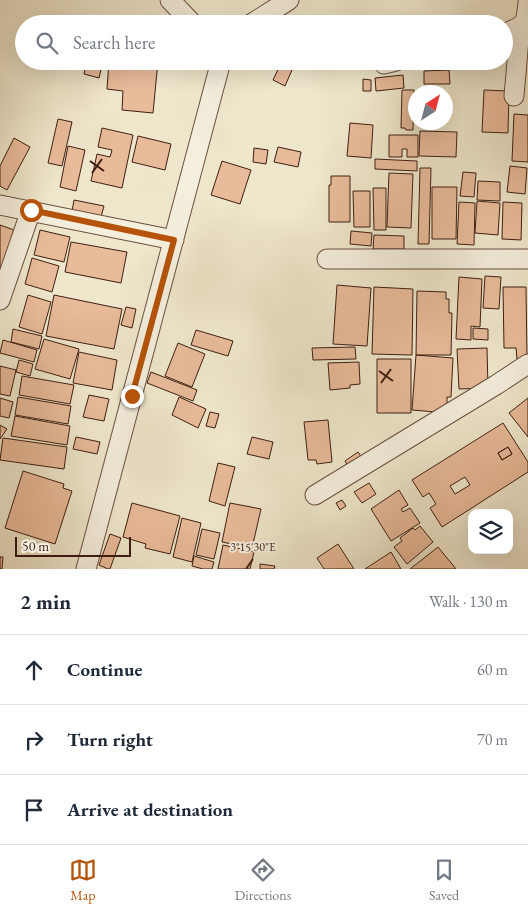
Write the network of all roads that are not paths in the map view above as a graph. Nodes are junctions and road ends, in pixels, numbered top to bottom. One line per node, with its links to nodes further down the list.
1 (170, 0): 4 (street)
2 (289, 0): 5 (street)
3 (528, 2): 6 (street)
4 (184, 15)
5 (265, 15)
6 (513, 29)
7 (513, 63): 9 (street)
8 (216, 70): 12 (street)
9 (514, 96)
10 (0, 205): 11 (street)
11 (31, 210): 12 (street); 15 (street)
12 (174, 240): 18 (street)
13 (327, 259): 14 (street)
14 (528, 259)
15 (0, 300)
16 (528, 364): 17 (street)
17 (315, 495)
18 (86, 569)

